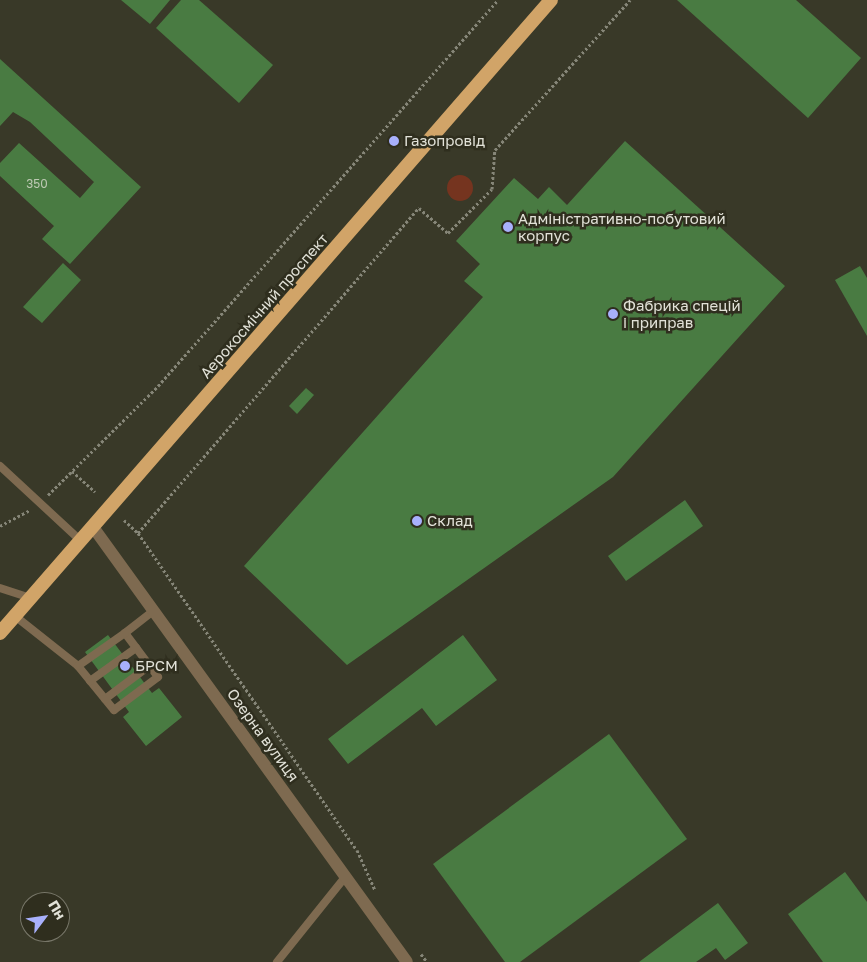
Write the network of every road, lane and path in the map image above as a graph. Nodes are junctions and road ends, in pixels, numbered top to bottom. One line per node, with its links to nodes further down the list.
1 (498, 0): 5 (path)
2 (551, 0): 10 (highway, Аерокосмічний проспект)
3 (630, 0): 11 (path)
4 (0, 466): 7 (lane)
5 (72, 471): 6 (path); 7 (path)
6 (95, 492)
7 (40, 503): 9 (path); 12 (lane)
8 (124, 520): 11 (path)
9 (0, 526)
10 (93, 527): 12 (highway, Аерокосмічний проспект); 15 (street, Озерна вулиця)
11 (138, 533): 25 (path)
12 (81, 541): 14 (highway, Аерокосмічний проспект)
13 (0, 588): 14 (lane)
14 (31, 598): 16 (highway, Аерокосмічний проспект)
15 (153, 611): 18 (lane); 24 (street, Озерна вулиця)
16 (16, 616): 17 (highway, Аерокосмічний проспект); 20 (lane)
17 (0, 633)
18 (125, 633): 19 (lane); 20 (lane)
19 (136, 648): 21 (lane); 22 (lane)
20 (78, 666): 22 (lane)
21 (149, 666): 23 (lane); 23 (lane)
22 (90, 681): 23 (lane)
23 (105, 700)
24 (345, 876): 27 (lane); 28 (street, Озерна вулиця)
25 (376, 893)
26 (416, 947): 29 (path)
27 (276, 962)
28 (407, 962)
29 (427, 962)

